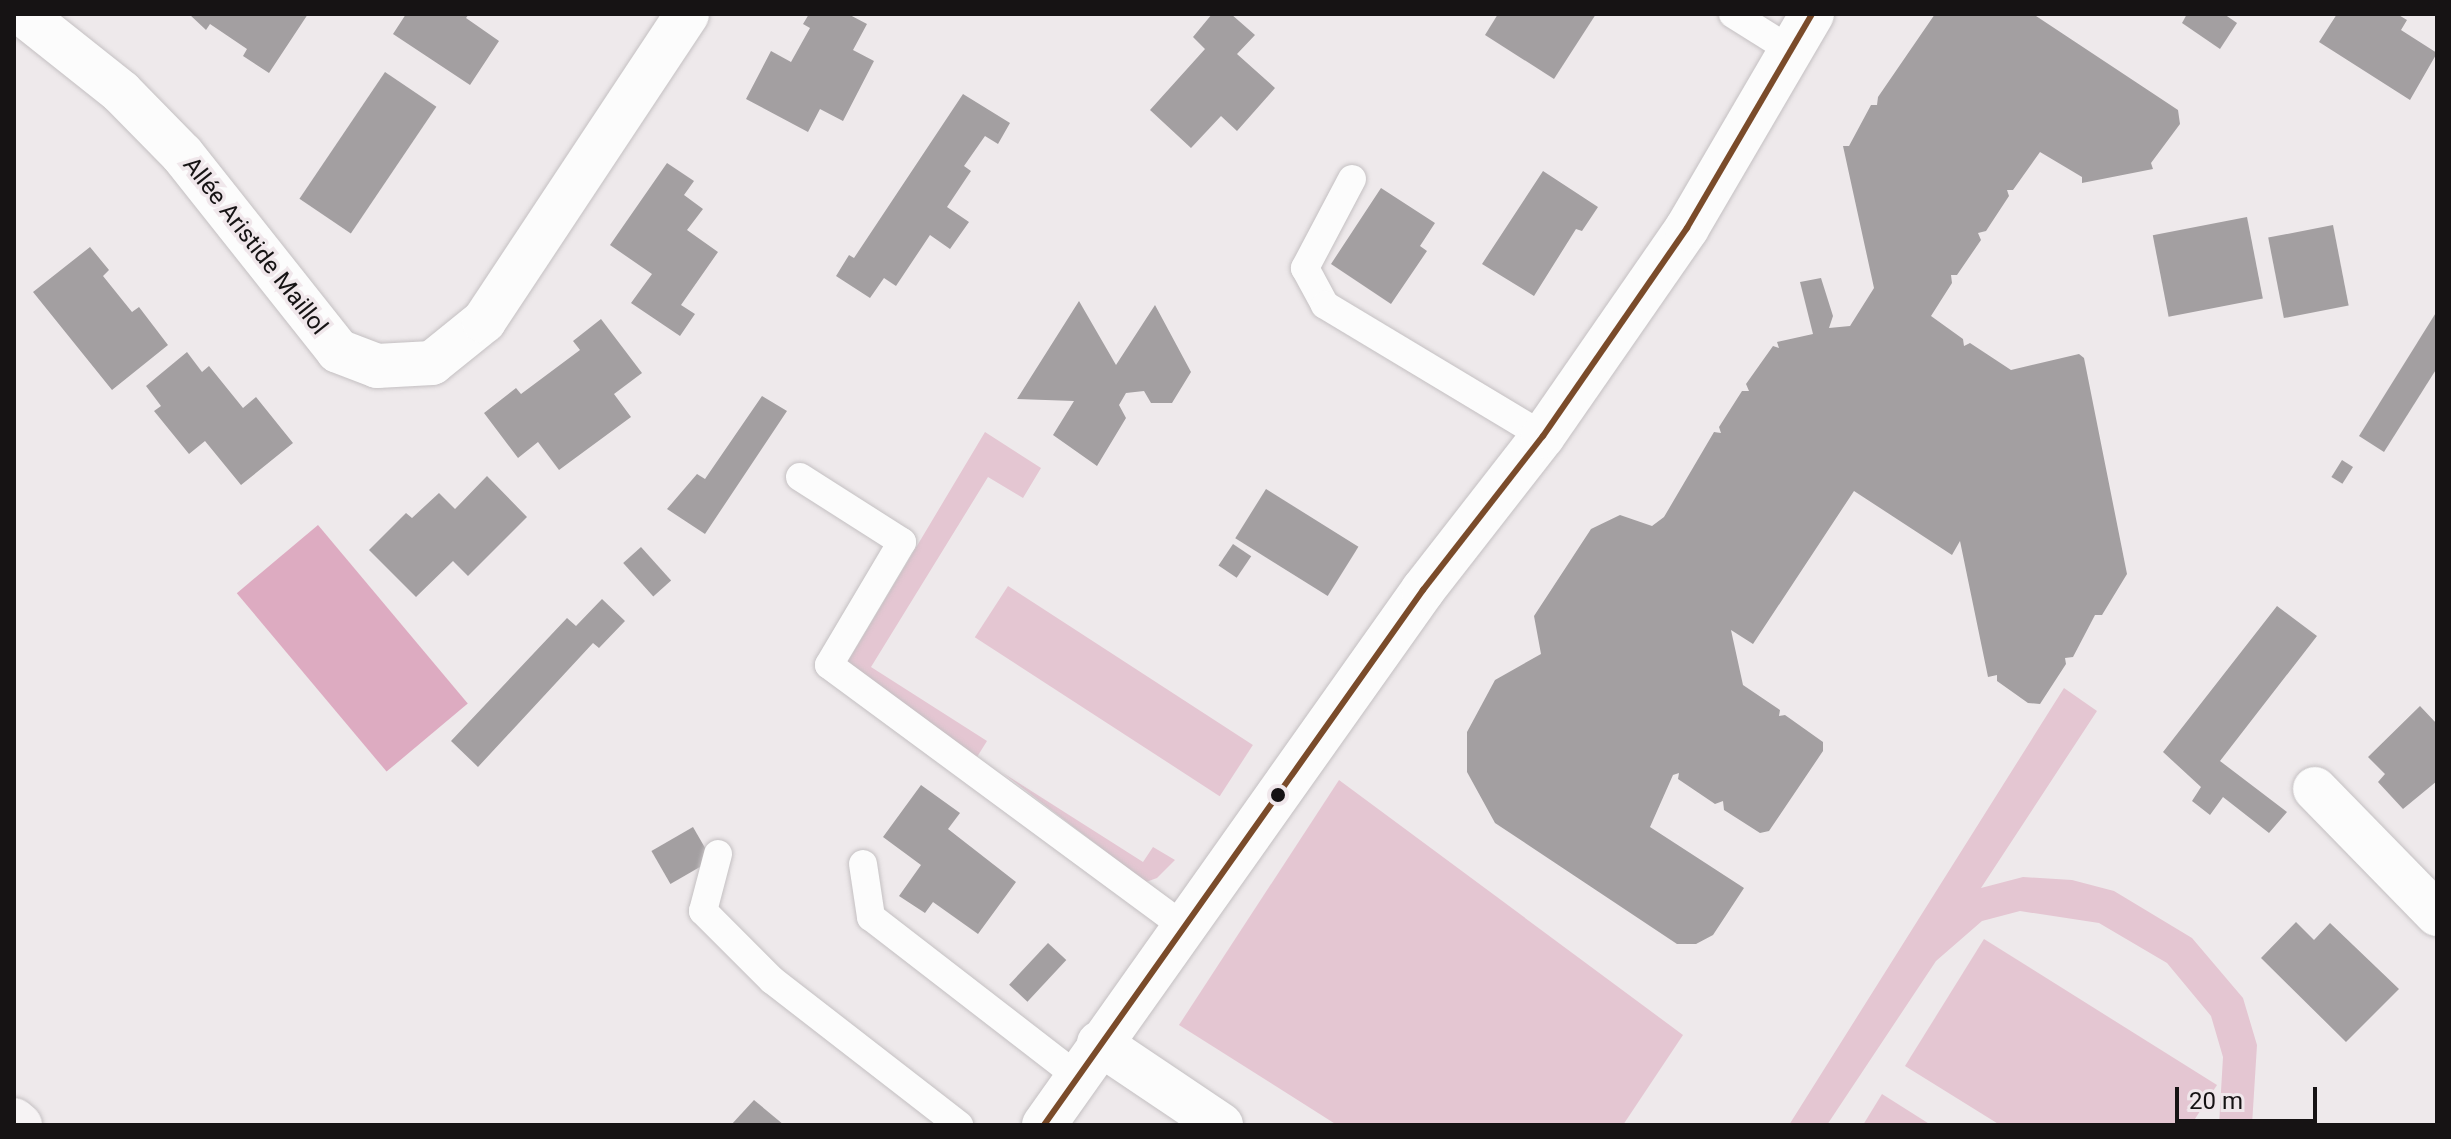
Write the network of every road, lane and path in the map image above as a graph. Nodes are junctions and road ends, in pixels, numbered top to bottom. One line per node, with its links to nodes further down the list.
1 (23, 14): 2 (street, Allée Aristide Maillol)
2 (687, 14)
3 (1733, 14): 4 (lane)
4 (1802, 33): 6 (street)
5 (1352, 179): 6 (lane)
6 (1543, 436): 12 (street)
7 (800, 477): 12 (lane)
8 (2315, 789): 11 (street)
9 (718, 854): 16 (lane)
10 (863, 864): 13 (lane)
11 (2437, 914)
12 (1184, 927): 13 (street)
13 (1088, 1060): 17 (street); 18 (street)
14 (14, 1120): 15 (street)
15 (20, 1125)
16 (959, 1125)
17 (1044, 1125)
18 (1221, 1125)

